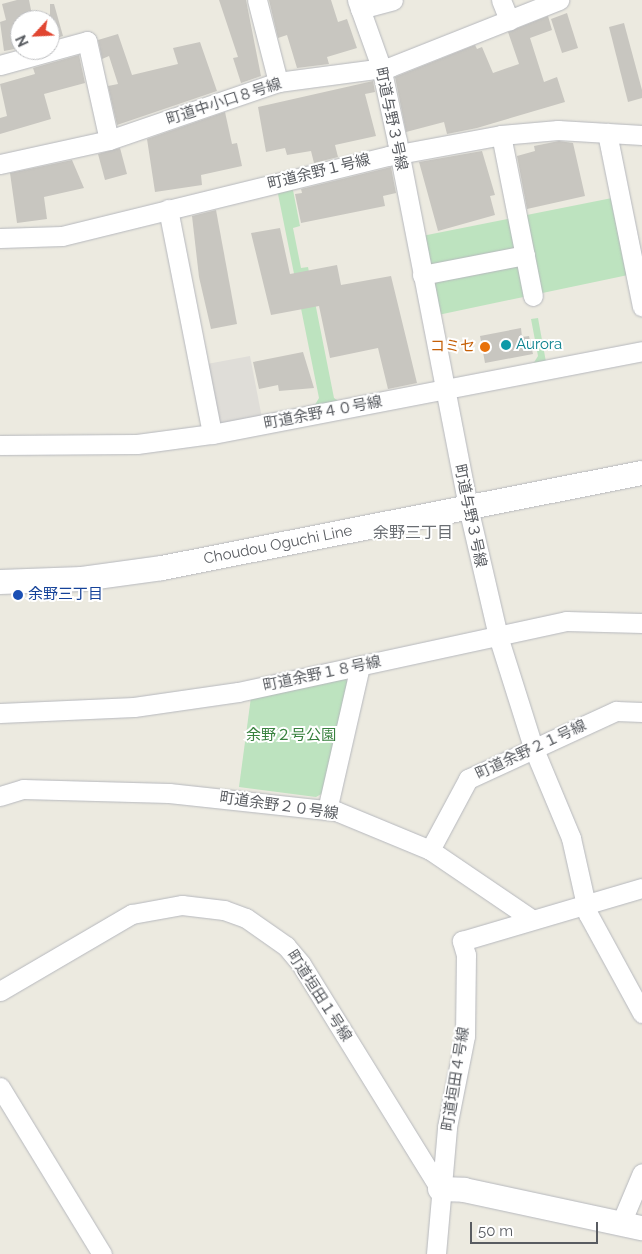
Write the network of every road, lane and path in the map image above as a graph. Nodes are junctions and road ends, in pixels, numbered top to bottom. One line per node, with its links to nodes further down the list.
1 (257, 0): 9 (street)
2 (393, 0): 5 (street)
3 (501, 0): 6 (street)
4 (559, 0): 6 (street, 町道中小口８号線)
5 (358, 5): 8 (street, 町道与野３号線)
6 (509, 20): 8 (street, 町道中小口８号線)
7 (0, 65): 13 (street)
8 (380, 67): 9 (street, 町道中小口８号線); 14 (street, 町道与野３号線)
9 (278, 82): 13 (street, 町道中小口８号線)
10 (607, 133): 11 (street, 町道余野１号線); 12 (street, 町道余野１号線); 21 (street)
11 (642, 134)
12 (501, 135): 14 (street, 町道余野１号線); 18 (street)
13 (109, 140): 15 (street, 町道中小口８号線)
14 (399, 153): 16 (street, 町道余野１号線); 19 (street, 町道与野３号線)
15 (0, 164)
16 (168, 209): 17 (street, 町道余野１号線); 24 (street)
17 (0, 238)
18 (525, 255): 19 (street); 20 (street)
19 (422, 275): 23 (street, 町道与野３号線)
20 (533, 296)
21 (642, 307)
22 (642, 350): 23 (street, 町道余野４０号線)
23 (444, 390): 24 (street, 町道余野４０号線); 27 (street, 町道与野３号線)
24 (212, 434): 25 (street, 町道余野４０号線)
25 (0, 445)
26 (642, 473): 27 (street, Choudou Oguchi Line)
27 (468, 507): 28 (street, Choudou Oguchi Line); 30 (street, 町道与野３号線)
28 (0, 582)
29 (642, 623): 30 (street, 町道余野１８号線)
30 (498, 636): 31 (street, 町道余野１８号線); 34 (street, 町道与野３号線)
31 (360, 666): 33 (street, 町道余野１８号線); 36 (street)
32 (642, 712): 34 (street, 町道余野２１号線)
33 (0, 713)
34 (534, 747): 37 (street, 町道余野２１号線); 39 (street, 町道与野３号線)
35 (0, 796): 36 (street, 町道余野２０号線)
36 (327, 810): 37 (street, 町道余野２０号線)
37 (430, 850): 40 (street, 町道余野２０号線)
38 (642, 888): 39 (street, 町道垣田４号線)
39 (587, 904): 40 (street, 町道垣田４号線); 42 (street, 町道与野３号線)
40 (530, 918): 45 (street, 町道垣田４号線)
41 (0, 991): 45 (street, 町道垣田１号線)
42 (642, 1013)
43 (0, 1087): 47 (street)
44 (642, 1173): 46 (street)
45 (440, 1189): 46 (street); 48 (street, 町道垣田４号線)
46 (631, 1226)
47 (102, 1254)
48 (436, 1254)

